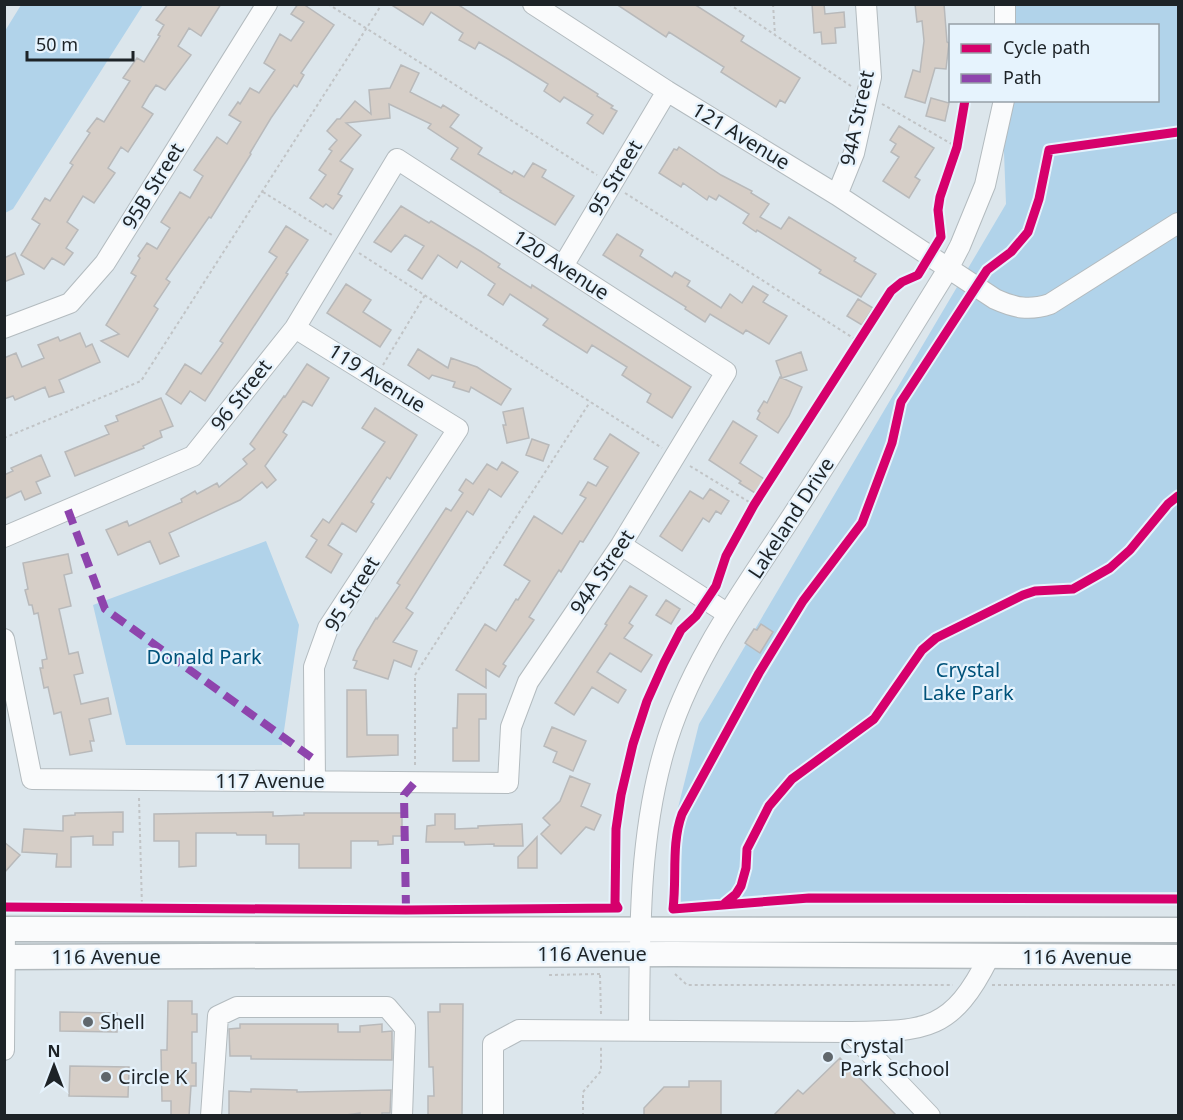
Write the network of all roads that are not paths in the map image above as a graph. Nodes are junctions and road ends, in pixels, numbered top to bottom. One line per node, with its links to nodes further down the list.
1 (267, 4): 13 (street, 95B Street)
2 (533, 4): 6 (street, 121 Avenue)
3 (866, 4): 9 (street, 94A Street)
4 (1005, 4): 5 (street)
5 (1005, 24)
6 (667, 91): 9 (street, 121 Avenue); 11 (street, 95 Street)
7 (1004, 102): 12 (street, Lakeland Drive)
8 (396, 159): 11 (street, 120 Avenue); 14 (street, 96 Street)
9 (837, 195): 12 (street, 121 Avenue)
10 (1179, 223): 12 (street, 121 Avenue)
11 (563, 266): 15 (street, 120 Avenue)
12 (948, 269): 19 (street, Lakeland Drive)
13 (4, 328)
14 (295, 328): 16 (street, 119 Avenue); 17 (street, 96 Street)
15 (726, 372): 18 (street, 94A Street)
16 (458, 429): 21 (street, 95 Street)
17 (4, 537)
18 (621, 545): 19 (street); 22 (street, 94A Street)
19 (728, 614): 24 (street, Lakeland Drive)
20 (4, 639): 21 (street, 117 Avenue)
21 (315, 781): 22 (street, 117 Avenue)
22 (508, 783)
23 (5, 929): 24 (main road, 116 Avenue); 27 (street)
24 (642, 929): 25 (main road, 116 Avenue); 26 (street, Lakeland Drive)
25 (1179, 930)
26 (641, 954): 27 (main road, 116 Avenue); 28 (main road, 116 Avenue); 30 (street, Lakeland Drive)
27 (5, 957): 32 (street)
28 (989, 957): 29 (main road, 116 Avenue); 31 (street)
29 (1179, 957)
30 (639, 1030): 31 (street); 35 (street)
31 (850, 1032): 36 (street)
32 (4, 1050)
33 (211, 1116): 34 (street)
34 (402, 1116)
35 (493, 1116)
36 (930, 1116)

